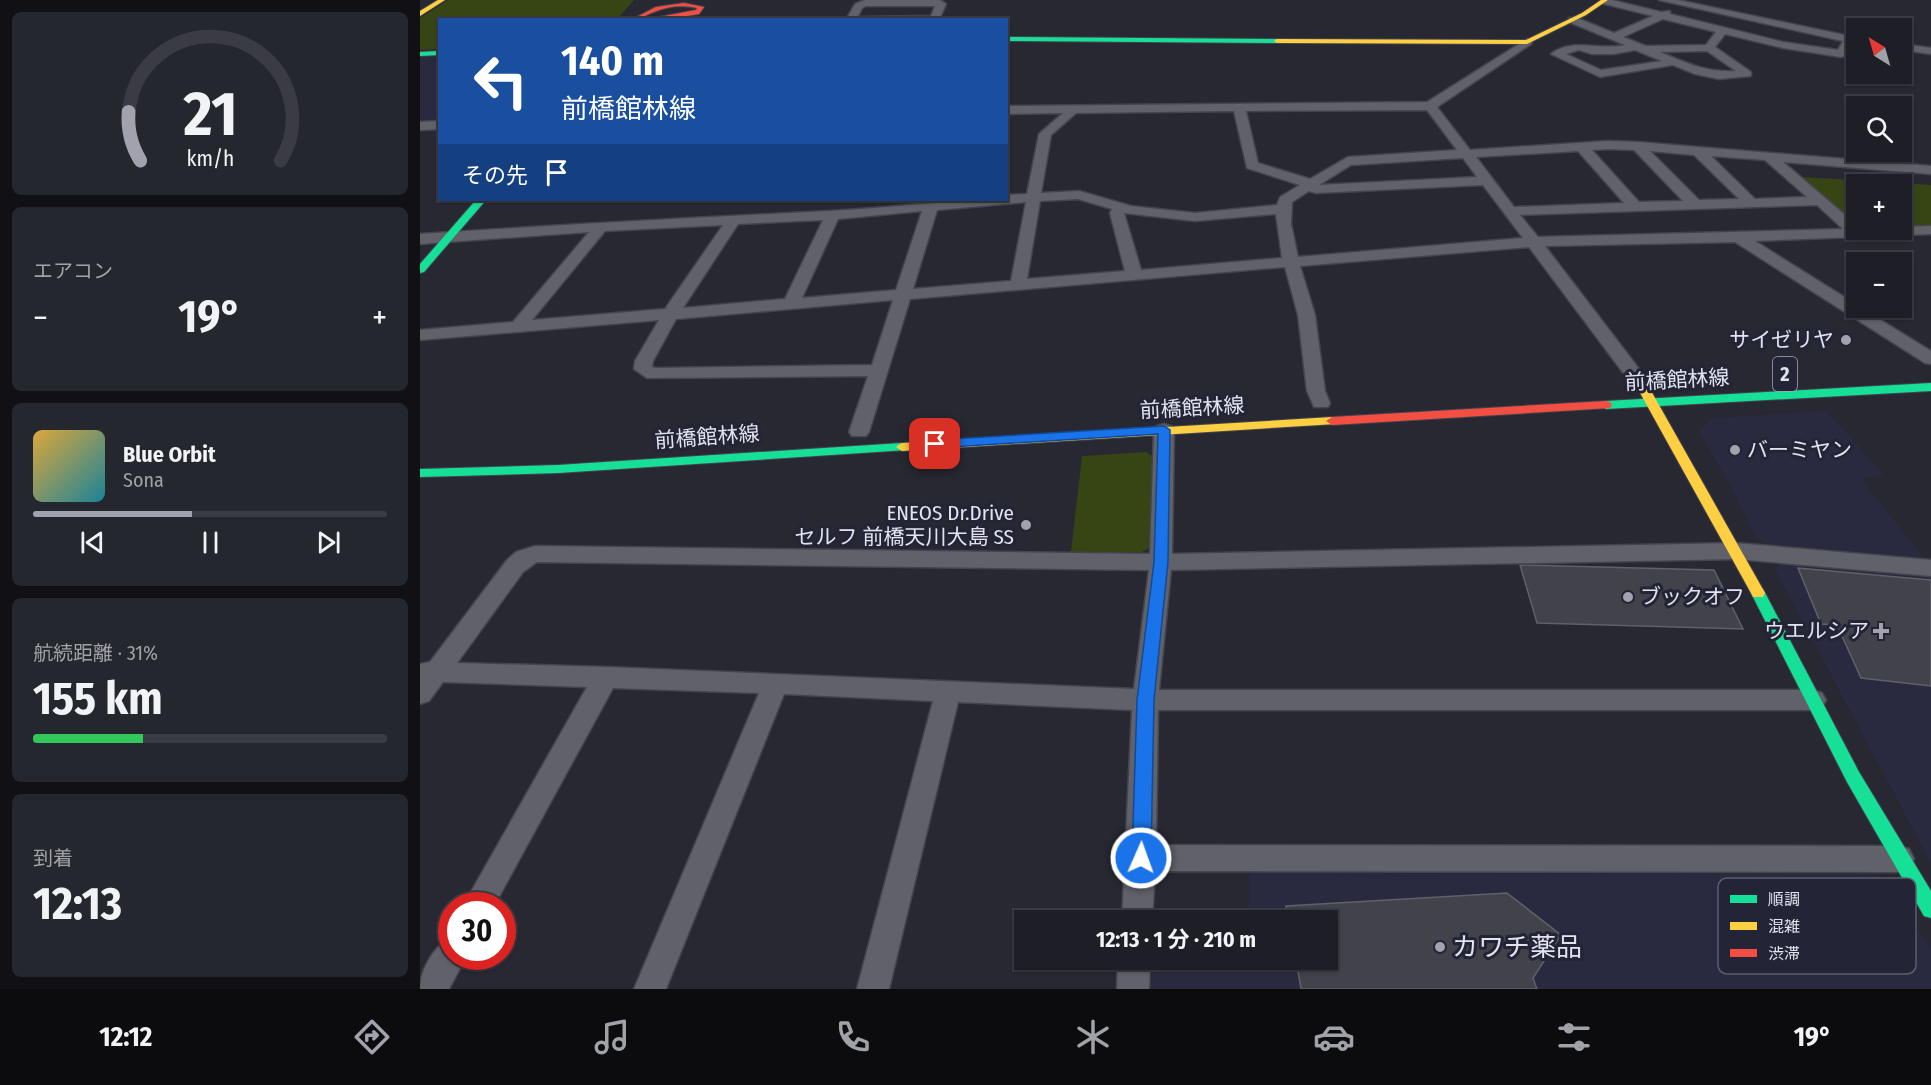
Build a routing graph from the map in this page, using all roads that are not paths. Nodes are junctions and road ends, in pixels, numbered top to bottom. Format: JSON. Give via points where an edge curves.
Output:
{"nodes":[{"id":1,"x":442,"y":0,"type":"edge"},
{"id":2,"x":1664,"y":0,"type":"edge"},
{"id":3,"x":1604,"y":1,"type":"edge"},
{"id":4,"x":1683,"y":4,"type":"junction"},
{"id":5,"x":420,"y":14,"type":"edge"},
{"id":6,"x":1660,"y":16,"type":"junction"},
{"id":7,"x":637,"y":18,"type":"edge"},
{"id":8,"x":661,"y":18,"type":"edge"},
{"id":9,"x":852,"y":18,"type":"edge"},
{"id":10,"x":934,"y":18,"type":"edge"},
{"id":11,"x":1573,"y":20,"type":"junction"},
{"id":12,"x":1723,"y":29,"type":"junction"},
{"id":13,"x":1615,"y":36,"type":"junction"},
{"id":14,"x":1008,"y":39,"type":"edge"},
{"id":15,"x":1846,"y":39,"type":"edge"},
{"id":16,"x":1527,"y":42,"type":"junction"},
{"id":17,"x":1640,"y":48,"type":"junction"},
{"id":18,"x":1709,"y":48,"type":"junction"},
{"id":19,"x":1846,"y":48,"type":"edge"},
{"id":20,"x":1912,"y":48,"type":"edge"},
{"id":21,"x":1931,"y":51,"type":"edge"},
{"id":22,"x":438,"y":53,"type":"edge"},
{"id":23,"x":420,"y":54,"type":"edge"},
{"id":24,"x":1674,"y":62,"type":"junction"},
{"id":25,"x":1430,"y":106,"type":"junction"},
{"id":26,"x":1239,"y":108,"type":"junction"},
{"id":27,"x":1071,"y":109,"type":"junction"},
{"id":28,"x":1008,"y":110,"type":"edge"},
{"id":29,"x":438,"y":125,"type":"edge"},
{"id":30,"x":420,"y":126,"type":"edge"},
{"id":31,"x":1638,"y":146,"type":"junction"},
{"id":32,"x":1583,"y":148,"type":"junction"},
{"id":33,"x":1698,"y":151,"type":"junction"},
{"id":34,"x":1466,"y":153,"type":"junction"},
{"id":35,"x":1769,"y":157,"type":"junction"},
{"id":36,"x":1931,"y":170,"type":"edge"},
{"id":37,"x":1488,"y":181,"type":"junction"},
{"id":38,"x":1311,"y":186,"type":"junction"},
{"id":39,"x":1033,"y":197,"type":"junction"},
{"id":40,"x":1008,"y":199,"type":"edge"},
{"id":41,"x":480,"y":201,"type":"edge"},
{"id":42,"x":986,"y":201,"type":"edge"},
{"id":43,"x":1821,"y":201,"type":"junction"},
{"id":44,"x":1750,"y":203,"type":"junction"},
{"id":45,"x":1694,"y":204,"type":"junction"},
{"id":46,"x":1634,"y":206,"type":"junction"},
{"id":47,"x":931,"y":207,"type":"junction"},
{"id":48,"x":1120,"y":208,"type":"junction"},
{"id":49,"x":1282,"y":209,"type":"junction"},
{"id":50,"x":1510,"y":211,"type":"junction"},
{"id":51,"x":833,"y":215,"type":"junction"},
{"id":52,"x":734,"y":220,"type":"junction"},
{"id":53,"x":1846,"y":223,"type":"edge"},
{"id":54,"x":600,"y":228,"type":"junction"},
{"id":55,"x":1931,"y":230,"type":"edge"},
{"id":56,"x":1912,"y":231,"type":"edge"},
{"id":57,"x":1846,"y":232,"type":"edge"},
{"id":58,"x":1738,"y":237,"type":"junction"},
{"id":59,"x":420,"y":239,"type":"edge"},
{"id":60,"x":446,"y":239,"type":"junction"},
{"id":61,"x":1532,"y":242,"type":"junction"},
{"id":62,"x":1290,"y":262,"type":"junction"},
{"id":63,"x":420,"y":270,"type":"edge"},
{"id":64,"x":1134,"y":274,"type":"junction"},
{"id":65,"x":1018,"y":284,"type":"junction"},
{"id":66,"x":904,"y":294,"type":"junction"},
{"id":67,"x":791,"y":304,"type":"junction"},
{"id":68,"x":671,"y":313,"type":"junction"},
{"id":69,"x":518,"y":327,"type":"junction"},
{"id":70,"x":420,"y":335,"type":"edge"},
{"id":71,"x":1927,"y":364,"type":"edge"},
{"id":72,"x":878,"y":370,"type":"junction"},
{"id":73,"x":1640,"y":382,"type":"joint"},
{"id":74,"x":1931,"y":387,"type":"edge"},
{"id":75,"x":1651,"y":402,"type":"junction"},
{"id":76,"x":1321,"y":403,"type":"dead end"},
{"id":77,"x":1164,"y":430,"type":"junction"},
{"id":78,"x":859,"y":432,"type":"dead end"},
{"id":79,"x":420,"y":473,"type":"edge"},
{"id":80,"x":1736,"y":551,"type":"junction"},
{"id":81,"x":1161,"y":562,"type":"junction"},
{"id":82,"x":1931,"y":567,"type":"edge"},
{"id":83,"x":428,"y":672,"type":"edge"},
{"id":84,"x":606,"y":677,"type":"junction"},
{"id":85,"x":776,"y":684,"type":"junction"},
{"id":86,"x":948,"y":692,"type":"junction"},
{"id":87,"x":420,"y":694,"type":"edge"},
{"id":88,"x":1145,"y":700,"type":"junction"},
{"id":89,"x":1813,"y":700,"type":"junction"},
{"id":90,"x":1141,"y":858,"type":"junction"},
{"id":91,"x":1899,"y":859,"type":"junction"},
{"id":92,"x":1911,"y":878,"type":"edge"},
{"id":93,"x":1916,"y":886,"type":"edge"},
{"id":94,"x":486,"y":892,"type":"edge"},
{"id":95,"x":1931,"y":909,"type":"edge"},
{"id":96,"x":1138,"y":910,"type":"edge"},
{"id":97,"x":442,"y":970,"type":"edge"},
{"id":98,"x":1133,"y":970,"type":"edge"},
{"id":99,"x":431,"y":989,"type":"edge"},
{"id":100,"x":650,"y":989,"type":"edge"},
{"id":101,"x":873,"y":989,"type":"edge"},
{"id":102,"x":1132,"y":989,"type":"edge"}],
"edges":[{"from":1,"to":5,"type":"street"},
{"from":2,"to":4,"type":"street"},
{"from":3,"to":6,"type":"street"},
{"from":3,"to":11,"type":"street"},
{"from":4,"to":6,"type":"street"},
{"from":4,"to":15,"type":"street"},
{"from":6,"to":12,"type":"street"},
{"from":6,"to":13,"type":"street"},
{"from":7,"to":8,"type":"street","via":[[664,6],[689,4],[701,8],[699,12]]},
{"from":9,"to":10,"type":"street","via":[[858,6],[865,3],[940,3]]},
{"from":11,"to":13,"type":"street"},
{"from":11,"to":16,"type":"street"},
{"from":12,"to":18,"type":"street"},
{"from":12,"to":19,"type":"street","via":[[1783,45],[1841,54]]},
{"from":13,"to":17,"type":"street"},
{"from":14,"to":16,"type":"street"},
{"from":16,"to":25,"type":"street"},
{"from":17,"to":18,"type":"street"},
{"from":17,"to":24,"type":"street"},
{"from":17,"to":24,"type":"street","via":[[1592,51],[1579,47],[1556,54],[1600,74]]},
{"from":18,"to":24,"type":"street","via":[[1747,74],[1719,76]]},
{"from":20,"to":21,"type":"street"},
{"from":22,"to":23,"type":"street"},
{"from":25,"to":26,"type":"street"},
{"from":25,"to":34,"type":"street"},
{"from":26,"to":27,"type":"street"},
{"from":26,"to":38,"type":"street","via":[[1252,165]]},
{"from":27,"to":28,"type":"street"},
{"from":27,"to":39,"type":"street","via":[[1046,133]]},
{"from":29,"to":30,"type":"street"},
{"from":31,"to":32,"type":"street"},
{"from":31,"to":33,"type":"street"},
{"from":31,"to":45,"type":"street"},
{"from":32,"to":34,"type":"street"},
{"from":32,"to":46,"type":"street"},
{"from":33,"to":35,"type":"street"},
{"from":33,"to":44,"type":"street"},
{"from":34,"to":37,"type":"street"},
{"from":34,"to":38,"type":"street","via":[[1348,161]]},
{"from":35,"to":36,"type":"street"},
{"from":35,"to":43,"type":"street"},
{"from":37,"to":38,"type":"street","via":[[1316,189]]},
{"from":37,"to":50,"type":"street"},
{"from":38,"to":49,"type":"street","via":[[1284,200]]},
{"from":39,"to":40,"type":"street"},
{"from":39,"to":48,"type":"street","via":[[1079,195]]},
{"from":39,"to":65,"type":"street"},
{"from":41,"to":60,"type":"street"},
{"from":42,"to":47,"type":"street"},
{"from":43,"to":44,"type":"street"},
{"from":43,"to":53,"type":"street"},
{"from":44,"to":45,"type":"street"},
{"from":45,"to":46,"type":"street"},
{"from":46,"to":50,"type":"street"},
{"from":47,"to":51,"type":"street"},
{"from":47,"to":66,"type":"street"},
{"from":48,"to":49,"type":"street","via":[[1195,217]]},
{"from":48,"to":64,"type":"street","via":[[1117,213]]},
{"from":49,"to":62,"type":"street"},
{"from":50,"to":61,"type":"street"},
{"from":51,"to":52,"type":"street"},
{"from":51,"to":67,"type":"street"},
{"from":52,"to":54,"type":"street"},
{"from":52,"to":68,"type":"street"},
{"from":54,"to":60,"type":"street"},
{"from":54,"to":69,"type":"street"},
{"from":55,"to":56,"type":"street"},
{"from":57,"to":58,"type":"street"},
{"from":58,"to":61,"type":"street"},
{"from":58,"to":71,"type":"street"},
{"from":59,"to":60,"type":"street"},
{"from":60,"to":63,"type":"street"},
{"from":61,"to":62,"type":"street"},
{"from":61,"to":73,"type":"street"},
{"from":62,"to":64,"type":"street"},
{"from":62,"to":76,"type":"street","via":[[1304,302]]},
{"from":64,"to":65,"type":"street"},
{"from":65,"to":66,"type":"street"},
{"from":66,"to":67,"type":"street"},
{"from":66,"to":72,"type":"street"},
{"from":67,"to":68,"type":"street"},
{"from":68,"to":69,"type":"street"},
{"from":68,"to":72,"type":"street","via":[[644,361],[646,372]]},
{"from":69,"to":70,"type":"street"},
{"from":72,"to":78,"type":"street"},
{"from":73,"to":75,"type":"street"},
{"from":74,"to":75,"type":"street","name":"前橋館林線","number":"2"},
{"from":75,"to":77,"type":"street","name":"前橋館林線","number":"2"},
{"from":75,"to":80,"type":"street"},
{"from":77,"to":79,"type":"street","name":"前橋館林線","number":"2","via":[[558,469]]},
{"from":77,"to":81,"type":"street"},
{"from":80,"to":81,"type":"street"},
{"from":80,"to":82,"type":"street"},
{"from":80,"to":89,"type":"street"},
{"from":81,"to":83,"type":"street","via":[[535,554],[515,566]]},
{"from":81,"to":88,"type":"street"},
{"from":83,"to":84,"type":"street"},
{"from":83,"to":87,"type":"street"},
{"from":84,"to":85,"type":"street"},
{"from":84,"to":94,"type":"street"},
{"from":85,"to":86,"type":"street"},
{"from":85,"to":100,"type":"street"},
{"from":86,"to":88,"type":"street"},
{"from":86,"to":101,"type":"street"},
{"from":88,"to":89,"type":"street"},
{"from":88,"to":90,"type":"street"},
{"from":89,"to":91,"type":"street"},
{"from":90,"to":91,"type":"street"},
{"from":90,"to":96,"type":"street"},
{"from":91,"to":92,"type":"street"},
{"from":93,"to":95,"type":"street"},
{"from":97,"to":99,"type":"street"},
{"from":98,"to":102,"type":"street"}]}
